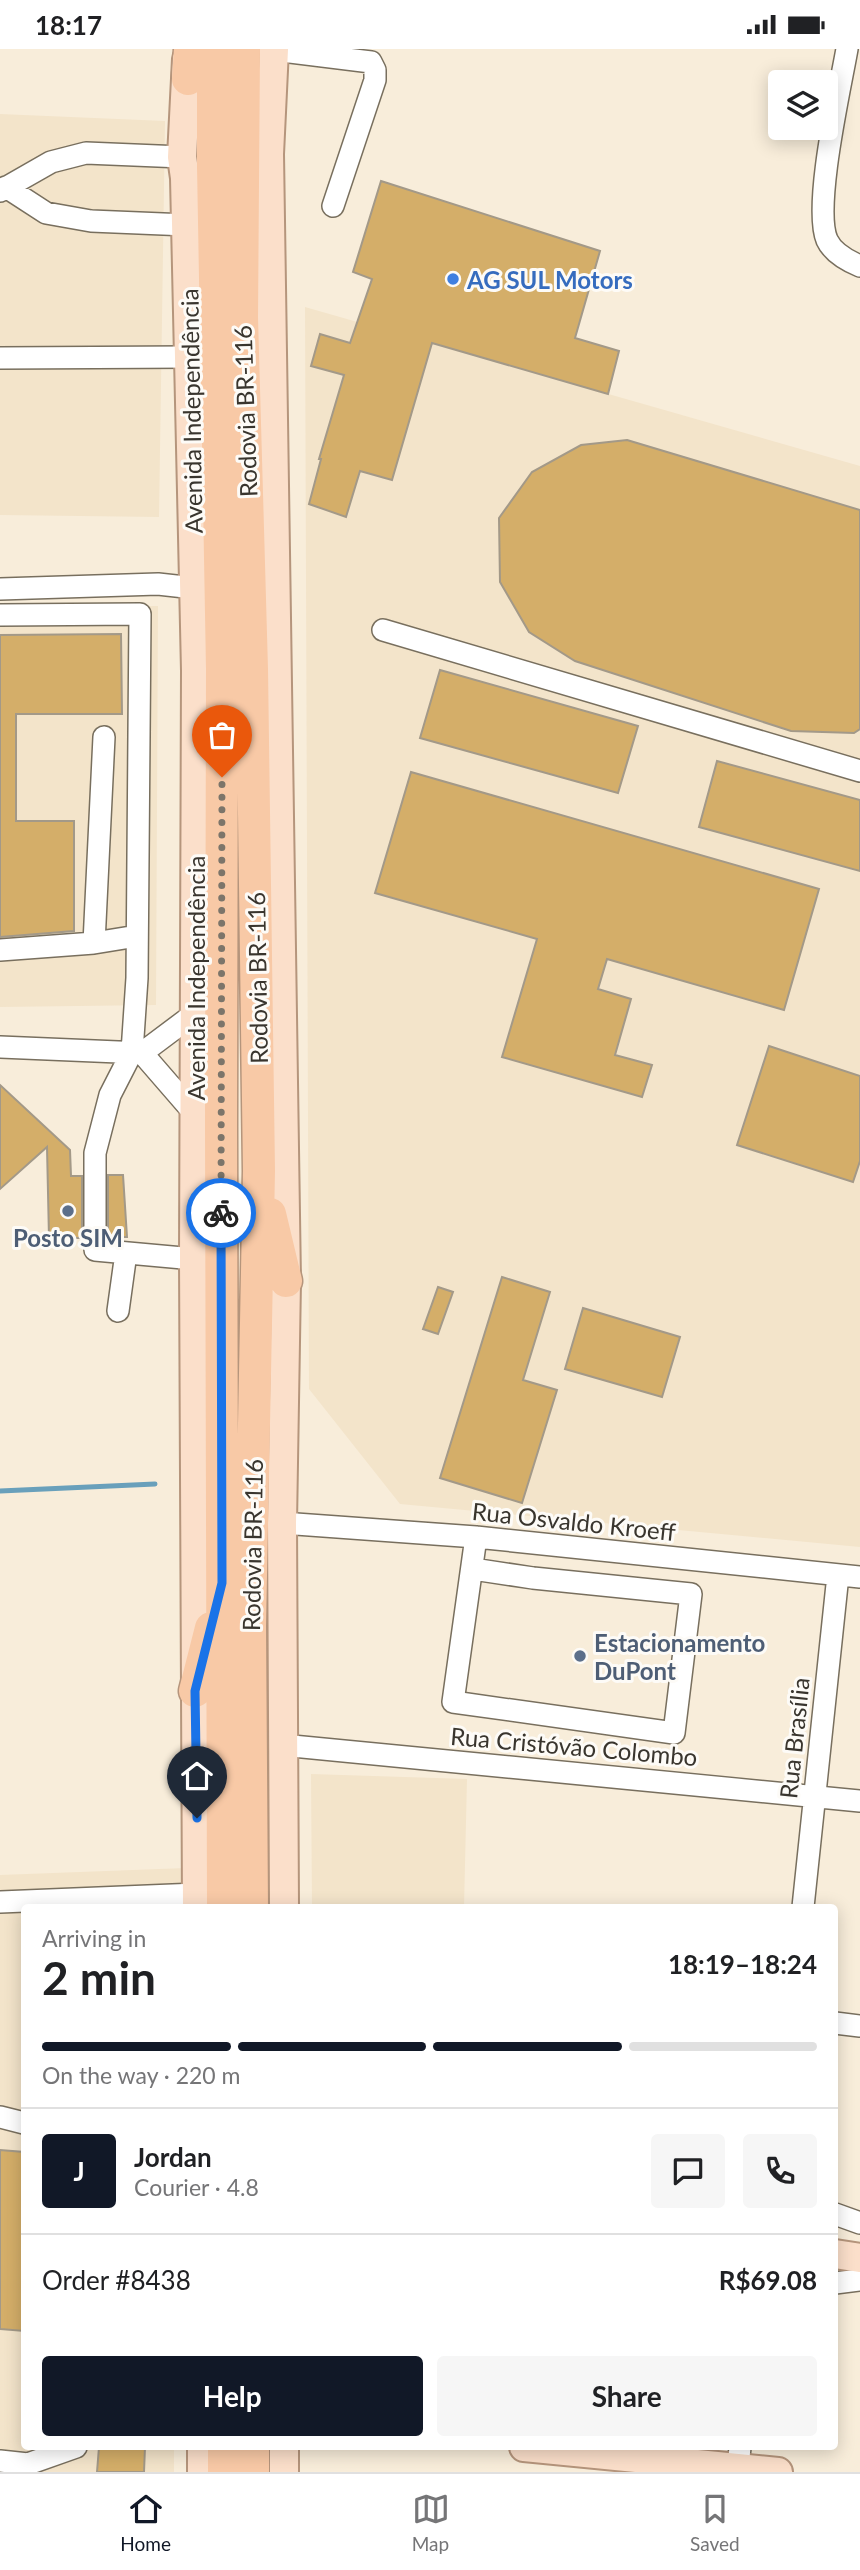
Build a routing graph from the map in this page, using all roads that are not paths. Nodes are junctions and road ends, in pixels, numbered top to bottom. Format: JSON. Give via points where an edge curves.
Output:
{"nodes":[{"id":1,"x":214,"y":49,"type":"edge"},
{"id":2,"x":264,"y":49,"type":"edge"},
{"id":3,"x":847,"y":49,"type":"edge"},
{"id":4,"x":188,"y":59,"type":"edge"},
{"id":5,"x":182,"y":157,"type":"junction"},
{"id":6,"x":3,"y":189,"type":"edge"},
{"id":7,"x":332,"y":206,"type":"dead end"},
{"id":8,"x":187,"y":225,"type":"junction"},
{"id":9,"x":860,"y":267,"type":"edge"},
{"id":10,"x":190,"y":357,"type":"junction"},
{"id":11,"x":0,"y":358,"type":"edge"},
{"id":12,"x":194,"y":587,"type":"junction"},
{"id":13,"x":0,"y":589,"type":"edge"},
{"id":14,"x":0,"y":615,"type":"edge"},
{"id":15,"x":383,"y":630,"type":"dead end"},
{"id":16,"x":104,"y":737,"type":"dead end"},
{"id":17,"x":860,"y":771,"type":"edge"},
{"id":18,"x":137,"y":936,"type":"junction"},
{"id":19,"x":94,"y":943,"type":"junction"},
{"id":20,"x":0,"y":950,"type":"edge"},
{"id":21,"x":194,"y":1014,"type":"junction"},
{"id":22,"x":137,"y":1052,"type":"junction"},
{"id":23,"x":5,"y":1053,"type":"edge"},
{"id":24,"x":194,"y":1113,"type":"junction"},
{"id":25,"x":260,"y":1171,"type":"junction"},
{"id":26,"x":126,"y":1253,"type":"junction"},
{"id":27,"x":194,"y":1259,"type":"junction"},
{"id":28,"x":286,"y":1281,"type":"junction"},
{"id":29,"x":118,"y":1311,"type":"dead end"},
{"id":30,"x":282,"y":1523,"type":"junction"},
{"id":31,"x":475,"y":1537,"type":"junction"},
{"id":32,"x":473,"y":1569,"type":"junction"},
{"id":33,"x":838,"y":1575,"type":"junction"},
{"id":34,"x":860,"y":1577,"type":"edge"},
{"id":35,"x":222,"y":1583,"type":"junction"},
{"id":36,"x":195,"y":1691,"type":"junction"},
{"id":37,"x":282,"y":1745,"type":"junction"},
{"id":38,"x":815,"y":1796,"type":"junction"},
{"id":39,"x":860,"y":1801,"type":"edge"},
{"id":40,"x":0,"y":1902,"type":"edge"},
{"id":41,"x":206,"y":1903,"type":"edge"},
{"id":42,"x":252,"y":1904,"type":"edge"},
{"id":43,"x":284,"y":1904,"type":"edge"},
{"id":44,"x":803,"y":1904,"type":"edge"},
{"id":45,"x":838,"y":2024,"type":"edge"},
{"id":46,"x":860,"y":2026,"type":"edge"},
{"id":47,"x":0,"y":2117,"type":"edge"},
{"id":48,"x":21,"y":2122,"type":"edge"},
{"id":49,"x":838,"y":2222,"type":"edge"},
{"id":50,"x":849,"y":2250,"type":"edge"},
{"id":51,"x":838,"y":2276,"type":"edge"},
{"id":52,"x":68,"y":2450,"type":"edge"},
{"id":53,"x":202,"y":2450,"type":"edge"},
{"id":54,"x":224,"y":2450,"type":"edge"},
{"id":55,"x":253,"y":2450,"type":"edge"},
{"id":56,"x":284,"y":2450,"type":"edge"},
{"id":57,"x":588,"y":2450,"type":"edge"},
{"id":58,"x":739,"y":2457,"type":"edge"},
{"id":59,"x":0,"y":2461,"type":"edge"},
{"id":60,"x":202,"y":2472,"type":"edge"},
{"id":61,"x":224,"y":2472,"type":"edge"},
{"id":62,"x":253,"y":2472,"type":"edge"},
{"id":63,"x":284,"y":2472,"type":"edge"},
{"id":64,"x":778,"y":2472,"type":"edge"}],
"edges":[{"from":1,"to":35,"type":"highway","name":"Rodovia BR-116","via":[[222,669]]},
{"from":2,"to":7,"type":"street","via":[[371,62],[376,70]]},
{"from":2,"to":25,"type":"highway","name":"Rodovia BR-116","via":[[242,318]]},
{"from":2,"to":28,"type":"main road","name":"Rodovia BR-116"},
{"from":3,"to":9,"type":"street","via":[[828,159],[823,226],[828,243]]},
{"from":4,"to":5,"type":"main road","name":"Avenida Independência"},
{"from":5,"to":6,"type":"street","via":[[86,153],[51,162]]},
{"from":5,"to":8,"type":"main road","name":"Avenida Independência"},
{"from":6,"to":8,"type":"street","via":[[46,213],[91,221]]},
{"from":8,"to":10,"type":"main road","name":"Avenida Independência"},
{"from":10,"to":11,"type":"street"},
{"from":10,"to":12,"type":"main road","name":"Avenida Independência"},
{"from":12,"to":13,"type":"street"},
{"from":12,"to":21,"type":"main road","name":"Avenida Independência"},
{"from":14,"to":18,"type":"street","via":[[140,614]]},
{"from":15,"to":17,"type":"street"},
{"from":16,"to":19,"type":"street"},
{"from":18,"to":19,"type":"street"},
{"from":18,"to":22,"type":"street"},
{"from":19,"to":20,"type":"street"},
{"from":21,"to":22,"type":"street"},
{"from":21,"to":24,"type":"main road","name":"Avenida Independência"},
{"from":22,"to":23,"type":"street"},
{"from":22,"to":24,"type":"street"},
{"from":22,"to":26,"type":"street","via":[[110,1095],[96,1153],[95,1250]]},
{"from":24,"to":27,"type":"main road","name":"Avenida Independência"},
{"from":25,"to":28,"type":"highway"},
{"from":25,"to":42,"type":"highway","name":"Rodovia BR-116","via":[[250,1626]]},
{"from":26,"to":27,"type":"street"},
{"from":26,"to":29,"type":"street"},
{"from":27,"to":36,"type":"main road","name":"Avenida Independência"},
{"from":28,"to":30,"type":"main road","name":"Rodovia BR-116"},
{"from":30,"to":31,"type":"street","name":"Rua Osvaldo Kroeff"},
{"from":30,"to":37,"type":"main road","name":"Rodovia BR-116"},
{"from":31,"to":32,"type":"street"},
{"from":31,"to":33,"type":"street","name":"Rua Osvaldo Kroeff"},
{"from":32,"to":32,"type":"street","via":[[691,1594],[674,1733],[453,1702]]},
{"from":33,"to":34,"type":"street","name":"Rua Osvaldo Kroeff"},
{"from":33,"to":38,"type":"street","name":"Rua Brasília"},
{"from":35,"to":36,"type":"highway"},
{"from":35,"to":41,"type":"highway","name":"Rodovia BR-116"},
{"from":36,"to":41,"type":"main road","name":"Avenida Independência"},
{"from":37,"to":38,"type":"street","name":"Rua Cristóvão Colombo"},
{"from":37,"to":43,"type":"main road","name":"Rodovia BR-116"},
{"from":38,"to":39,"type":"street","name":"Rua Cristóvão Colombo"},
{"from":38,"to":44,"type":"street","name":"Rua Brasília"},
{"from":40,"to":41,"type":"street"},
{"from":45,"to":46,"type":"street"},
{"from":47,"to":48,"type":"street"},
{"from":49,"to":50,"type":"street"},
{"from":50,"to":51,"type":"street"},
{"from":52,"to":59,"type":"street","via":[[28,2464]]},
{"from":53,"to":60,"type":"main road"},
{"from":54,"to":61,"type":"highway"},
{"from":55,"to":62,"type":"highway"},
{"from":56,"to":63,"type":"main road"},
{"from":57,"to":58,"type":"main road"},
{"from":58,"to":64,"type":"main road"}]}
